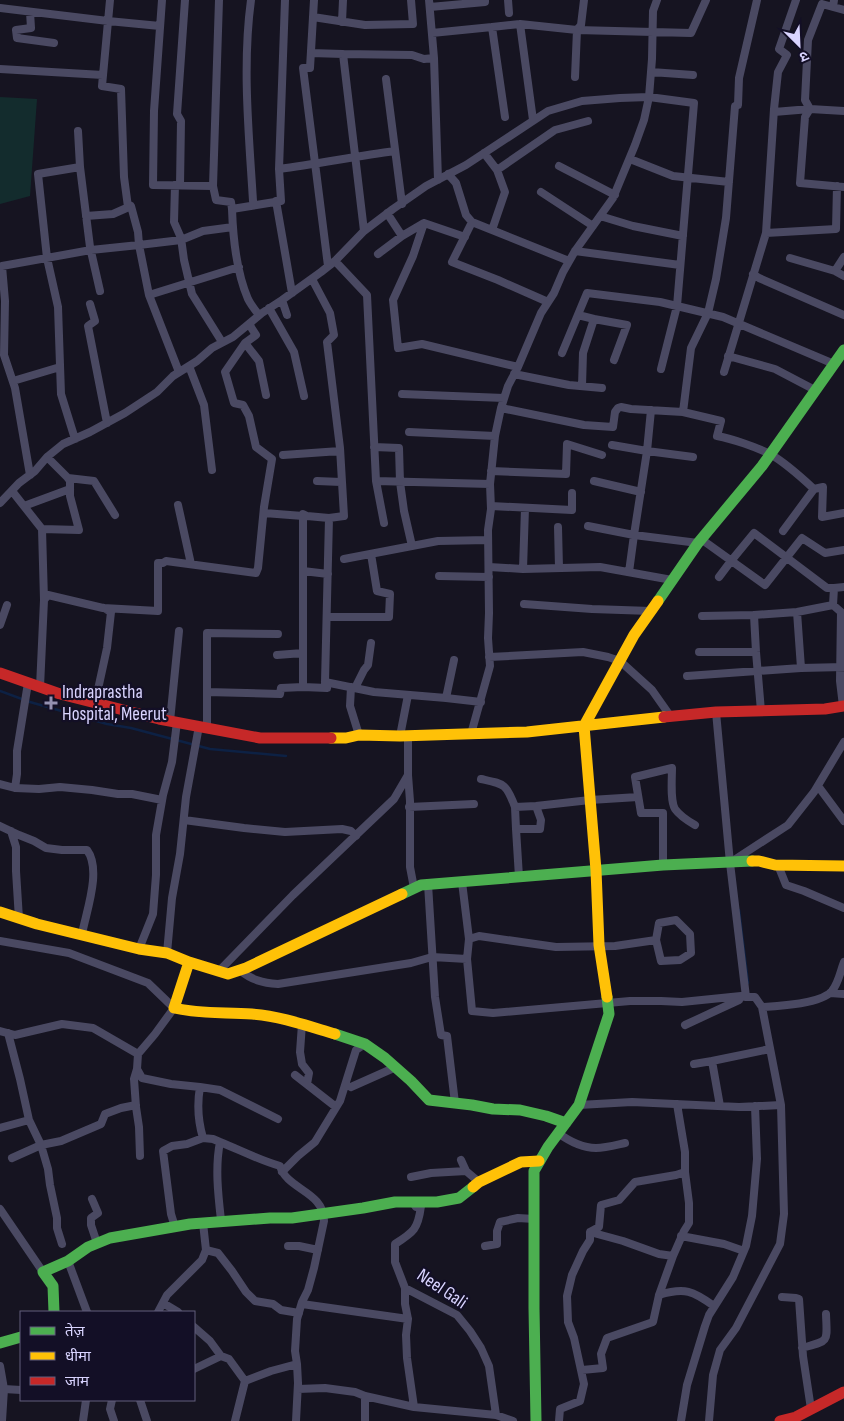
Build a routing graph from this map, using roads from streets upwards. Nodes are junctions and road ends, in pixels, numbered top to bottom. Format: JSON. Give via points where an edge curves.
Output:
{"nodes":[{"id":1,"x":110,"y":0,"type":"edge"},
{"id":2,"x":162,"y":0,"type":"edge"},
{"id":3,"x":185,"y":0,"type":"edge"},
{"id":4,"x":219,"y":0,"type":"edge"},
{"id":5,"x":251,"y":0,"type":"edge"},
{"id":6,"x":285,"y":0,"type":"edge"},
{"id":7,"x":314,"y":0,"type":"edge"},
{"id":8,"x":343,"y":0,"type":"edge"},
{"id":9,"x":411,"y":0,"type":"edge"},
{"id":10,"x":485,"y":0,"type":"edge"},
{"id":11,"x":508,"y":0,"type":"edge"},
{"id":12,"x":584,"y":0,"type":"edge"},
{"id":13,"x":657,"y":0,"type":"edge"},
{"id":14,"x":706,"y":0,"type":"edge"},
{"id":15,"x":755,"y":0,"type":"edge"},
{"id":16,"x":796,"y":0,"type":"edge"},
{"id":17,"x":429,"y":4,"type":"edge"},
{"id":18,"x":834,"y":4,"type":"edge"},
{"id":19,"x":0,"y":8,"type":"edge"},
{"id":20,"x":844,"y":10,"type":"edge"},
{"id":21,"x":30,"y":12,"type":"junction"},
{"id":22,"x":509,"y":13,"type":"dead end"},
{"id":23,"x":313,"y":17,"type":"junction"},
{"id":24,"x":108,"y":22,"type":"junction"},
{"id":25,"x":342,"y":22,"type":"junction"},
{"id":26,"x":520,"y":24,"type":"junction"},
{"id":27,"x":160,"y":26,"type":"junction"},
{"id":28,"x":492,"y":27,"type":"junction"},
{"id":29,"x":577,"y":30,"type":"junction"},
{"id":30,"x":653,"y":31,"type":"junction"},
{"id":31,"x":432,"y":33,"type":"junction"},
{"id":32,"x":54,"y":42,"type":"dead end"},
{"id":33,"x":311,"y":53,"type":"junction"},
{"id":34,"x":343,"y":54,"type":"junction"},
{"id":35,"x":434,"y":58,"type":"junction"},
{"id":36,"x":0,"y":69,"type":"edge"},
{"id":37,"x":651,"y":72,"type":"junction"},
{"id":38,"x":103,"y":75,"type":"junction"},
{"id":39,"x":693,"y":75,"type":"dead end"},
{"id":40,"x":575,"y":77,"type":"dead end"},
{"id":41,"x":386,"y":79,"type":"dead end"},
{"id":42,"x":648,"y":98,"type":"junction"},
{"id":43,"x":810,"y":109,"type":"junction"},
{"id":44,"x":844,"y":111,"type":"edge"},
{"id":45,"x":774,"y":112,"type":"junction"},
{"id":46,"x":505,"y":117,"type":"dead end"},
{"id":47,"x":533,"y":120,"type":"junction"},
{"id":48,"x":588,"y":121,"type":"dead end"},
{"id":49,"x":78,"y":131,"type":"dead end"},
{"id":50,"x":395,"y":152,"type":"junction"},
{"id":51,"x":484,"y":153,"type":"junction"},
{"id":52,"x":355,"y":156,"type":"junction"},
{"id":53,"x":630,"y":159,"type":"junction"},
{"id":54,"x":316,"y":165,"type":"junction"},
{"id":55,"x":559,"y":166,"type":"dead end"},
{"id":56,"x":80,"y":167,"type":"junction"},
{"id":57,"x":279,"y":169,"type":"junction"},
{"id":58,"x":497,"y":170,"type":"junction"},
{"id":59,"x":448,"y":174,"type":"junction"},
{"id":60,"x":688,"y":178,"type":"junction"},
{"id":61,"x":438,"y":180,"type":"junction"},
{"id":62,"x":729,"y":182,"type":"junction"},
{"id":63,"x":177,"y":185,"type":"junction"},
{"id":64,"x":213,"y":186,"type":"junction"},
{"id":65,"x":841,"y":187,"type":"edge"},
{"id":66,"x":541,"y":192,"type":"dead end"},
{"id":67,"x":615,"y":194,"type":"junction"},
{"id":68,"x":252,"y":201,"type":"dead end"},
{"id":69,"x":276,"y":201,"type":"junction"},
{"id":70,"x":402,"y":204,"type":"junction"},
{"id":71,"x":128,"y":207,"type":"junction"},
{"id":72,"x":232,"y":210,"type":"junction"},
{"id":73,"x":388,"y":213,"type":"junction"},
{"id":74,"x":86,"y":216,"type":"junction"},
{"id":75,"x":600,"y":216,"type":"junction"},
{"id":76,"x":424,"y":222,"type":"junction"},
{"id":77,"x":472,"y":222,"type":"junction"},
{"id":78,"x":593,"y":226,"type":"junction"},
{"id":79,"x":233,"y":227,"type":"junction"},
{"id":80,"x":364,"y":230,"type":"junction"},
{"id":81,"x":492,"y":230,"type":"junction"},
{"id":82,"x":766,"y":233,"type":"junction"},
{"id":83,"x":402,"y":236,"type":"junction"},
{"id":84,"x":683,"y":236,"type":"junction"},
{"id":85,"x":464,"y":237,"type":"junction"},
{"id":86,"x":181,"y":240,"type":"junction"},
{"id":87,"x":139,"y":246,"type":"junction"},
{"id":88,"x":91,"y":250,"type":"junction"},
{"id":89,"x":575,"y":251,"type":"junction"},
{"id":90,"x":378,"y":254,"type":"dead end"},
{"id":91,"x":844,"y":257,"type":"edge"},
{"id":92,"x":47,"y":258,"type":"junction"},
{"id":93,"x":790,"y":258,"type":"dead end"},
{"id":94,"x":335,"y":261,"type":"junction"},
{"id":95,"x":569,"y":261,"type":"junction"},
{"id":96,"x":680,"y":265,"type":"junction"},
{"id":97,"x":328,"y":266,"type":"junction"},
{"id":98,"x":239,"y":267,"type":"junction"},
{"id":99,"x":835,"y":271,"type":"junction"},
{"id":100,"x":753,"y":274,"type":"junction"},
{"id":101,"x":844,"y":276,"type":"edge"},
{"id":102,"x":312,"y":279,"type":"junction"},
{"id":103,"x":189,"y":282,"type":"junction"},
{"id":104,"x":100,"y":291,"type":"dead end"},
{"id":105,"x":292,"y":293,"type":"junction"},
{"id":106,"x":148,"y":295,"type":"junction"},
{"id":107,"x":282,"y":300,"type":"junction"},
{"id":108,"x":548,"y":302,"type":"junction"},
{"id":109,"x":90,"y":304,"type":"dead end"},
{"id":110,"x":677,"y":306,"type":"junction"},
{"id":111,"x":269,"y":308,"type":"junction"},
{"id":112,"x":708,"y":313,"type":"junction"},
{"id":113,"x":259,"y":315,"type":"junction"},
{"id":114,"x":287,"y":315,"type":"dead end"},
{"id":115,"x":578,"y":315,"type":"junction"},
{"id":116,"x":844,"y":315,"type":"edge"},
{"id":117,"x":594,"y":320,"type":"junction"},
{"id":118,"x":738,"y":323,"type":"junction"},
{"id":119,"x":249,"y":324,"type":"junction"},
{"id":120,"x":222,"y":342,"type":"junction"},
{"id":121,"x":245,"y":343,"type":"junction"},
{"id":122,"x":844,"y":350,"type":"edge"},
{"id":123,"x":562,"y":353,"type":"dead end"},
{"id":124,"x":728,"y":356,"type":"junction"},
{"id":125,"x":614,"y":360,"type":"dead end"},
{"id":126,"x":834,"y":364,"type":"junction"},
{"id":127,"x":189,"y":366,"type":"junction"},
{"id":128,"x":60,"y":367,"type":"junction"},
{"id":129,"x":661,"y":369,"type":"dead end"},
{"id":130,"x":516,"y":370,"type":"junction"},
{"id":131,"x":179,"y":372,"type":"junction"},
{"id":132,"x":724,"y":372,"type":"dead end"},
{"id":133,"x":13,"y":381,"type":"junction"},
{"id":134,"x":582,"y":386,"type":"junction"},
{"id":135,"x":602,"y":388,"type":"dead end"},
{"id":136,"x":815,"y":390,"type":"junction"},
{"id":137,"x":402,"y":394,"type":"dead end"},
{"id":138,"x":266,"y":395,"type":"dead end"},
{"id":139,"x":304,"y":396,"type":"dead end"},
{"id":140,"x":504,"y":398,"type":"junction"},
{"id":141,"x":501,"y":408,"type":"junction"},
{"id":142,"x":651,"y":410,"type":"junction"},
{"id":143,"x":683,"y":412,"type":"junction"},
{"id":144,"x":107,"y":423,"type":"junction"},
{"id":145,"x":409,"y":432,"type":"dead end"},
{"id":146,"x":495,"y":436,"type":"junction"},
{"id":147,"x":75,"y":439,"type":"junction"},
{"id":148,"x":612,"y":445,"type":"dead end"},
{"id":149,"x":374,"y":447,"type":"junction"},
{"id":150,"x":340,"y":451,"type":"junction"},
{"id":151,"x":647,"y":451,"type":"junction"},
{"id":152,"x":770,"y":454,"type":"junction"},
{"id":153,"x":283,"y":455,"type":"dead end"},
{"id":154,"x":602,"y":455,"type":"dead end"},
{"id":155,"x":46,"y":457,"type":"junction"},
{"id":156,"x":693,"y":457,"type":"dead end"},
{"id":157,"x":212,"y":470,"type":"dead end"},
{"id":158,"x":491,"y":471,"type":"junction"},
{"id":159,"x":30,"y":475,"type":"junction"},
{"id":160,"x":68,"y":478,"type":"junction"},
{"id":161,"x":317,"y":481,"type":"dead end"},
{"id":162,"x":376,"y":481,"type":"junction"},
{"id":163,"x":594,"y":481,"type":"dead end"},
{"id":164,"x":341,"y":482,"type":"junction"},
{"id":165,"x":400,"y":482,"type":"junction"},
{"id":166,"x":490,"y":484,"type":"junction"},
{"id":167,"x":70,"y":489,"type":"junction"},
{"id":168,"x":814,"y":489,"type":"junction"},
{"id":169,"x":12,"y":491,"type":"junction"},
{"id":170,"x":641,"y":492,"type":"junction"},
{"id":171,"x":572,"y":493,"type":"dead end"},
{"id":172,"x":0,"y":503,"type":"edge"},
{"id":173,"x":178,"y":505,"type":"dead end"},
{"id":174,"x":24,"y":506,"type":"junction"},
{"id":175,"x":490,"y":506,"type":"junction"},
{"id":176,"x":525,"y":508,"type":"junction"},
{"id":177,"x":264,"y":513,"type":"junction"},
{"id":178,"x":844,"y":513,"type":"edge"},
{"id":179,"x":115,"y":515,"type":"dead end"},
{"id":180,"x":303,"y":516,"type":"junction"},
{"id":181,"x":329,"y":518,"type":"junction"},
{"id":182,"x":384,"y":523,"type":"dead end"},
{"id":183,"x":588,"y":526,"type":"dead end"},
{"id":184,"x":558,"y":527,"type":"dead end"},
{"id":185,"x":42,"y":529,"type":"junction"},
{"id":186,"x":783,"y":531,"type":"dead end"},
{"id":187,"x":634,"y":535,"type":"junction"},
{"id":188,"x":488,"y":540,"type":"junction"},
{"id":189,"x":700,"y":541,"type":"junction"},
{"id":190,"x":412,"y":546,"type":"junction"},
{"id":191,"x":844,"y":550,"type":"edge"},
{"id":192,"x":371,"y":554,"type":"junction"},
{"id":193,"x":787,"y":558,"type":"junction"},
{"id":194,"x":344,"y":559,"type":"dead end"},
{"id":195,"x":731,"y":561,"type":"junction"},
{"id":196,"x":191,"y":564,"type":"junction"},
{"id":197,"x":489,"y":567,"type":"junction"},
{"id":198,"x":559,"y":568,"type":"junction"},
{"id":199,"x":523,"y":569,"type":"junction"},
{"id":200,"x":303,"y":571,"type":"junction"},
{"id":201,"x":629,"y":572,"type":"junction"},
{"id":202,"x":328,"y":574,"type":"junction"},
{"id":203,"x":439,"y":576,"type":"dead end"},
{"id":204,"x":489,"y":577,"type":"junction"},
{"id":205,"x":719,"y":577,"type":"dead end"},
{"id":206,"x":672,"y":580,"type":"junction"},
{"id":207,"x":844,"y":587,"type":"edge"},
{"id":208,"x":834,"y":588,"type":"junction"},
{"id":209,"x":44,"y":600,"type":"junction"},
{"id":210,"x":524,"y":604,"type":"dead end"},
{"id":211,"x":7,"y":605,"type":"dead end"},
{"id":212,"x":833,"y":605,"type":"junction"},
{"id":213,"x":103,"y":608,"type":"junction"},
{"id":214,"x":651,"y":611,"type":"junction"},
{"id":215,"x":797,"y":612,"type":"junction"},
{"id":216,"x":842,"y":612,"type":"edge"},
{"id":217,"x":754,"y":615,"type":"junction"},
{"id":218,"x":702,"y":616,"type":"dead end"},
{"id":219,"x":327,"y":617,"type":"junction"},
{"id":220,"x":0,"y":625,"type":"edge"},
{"id":221,"x":179,"y":631,"type":"dead end"},
{"id":222,"x":278,"y":634,"type":"dead end"},
{"id":223,"x":371,"y":643,"type":"dead end"},
{"id":224,"x":700,"y":652,"type":"dead end"},
{"id":225,"x":756,"y":652,"type":"junction"},
{"id":226,"x":302,"y":653,"type":"junction"},
{"id":227,"x":277,"y":655,"type":"dead end"},
{"id":228,"x":490,"y":657,"type":"junction"},
{"id":229,"x":454,"y":660,"type":"dead end"},
{"id":230,"x":620,"y":661,"type":"junction"},
{"id":231,"x":842,"y":667,"type":"edge"},
{"id":232,"x":801,"y":668,"type":"junction"},
{"id":233,"x":758,"y":672,"type":"junction"},
{"id":234,"x":0,"y":673,"type":"edge"},
{"id":235,"x":687,"y":676,"type":"dead end"},
{"id":236,"x":325,"y":682,"type":"junction"},
{"id":237,"x":28,"y":683,"type":"junction"},
{"id":238,"x":302,"y":686,"type":"junction"},
{"id":239,"x":40,"y":687,"type":"junction"},
{"id":240,"x":353,"y":688,"type":"junction"},
{"id":241,"x":207,"y":692,"type":"junction"},
{"id":242,"x":408,"y":695,"type":"junction"},
{"id":243,"x":446,"y":698,"type":"junction"},
{"id":244,"x":481,"y":702,"type":"junction"},
{"id":245,"x":95,"y":703,"type":"junction"},
{"id":246,"x":844,"y":706,"type":"edge"},
{"id":247,"x":761,"y":711,"type":"junction"},
{"id":248,"x":716,"y":712,"type":"junction"},
{"id":249,"x":671,"y":717,"type":"junction"},
{"id":250,"x":173,"y":721,"type":"junction"},
{"id":251,"x":584,"y":726,"type":"junction"},
{"id":252,"x":203,"y":727,"type":"junction"},
{"id":253,"x":359,"y":734,"type":"junction"},
{"id":254,"x":471,"y":734,"type":"junction"},
{"id":255,"x":404,"y":736,"type":"junction"},
{"id":256,"x":844,"y":742,"type":"edge"},
{"id":257,"x":408,"y":775,"type":"junction"},
{"id":258,"x":481,"y":778,"type":"dead end"},
{"id":259,"x":0,"y":784,"type":"edge"},
{"id":260,"x":818,"y":786,"type":"junction"},
{"id":261,"x":15,"y":788,"type":"junction"},
{"id":262,"x":638,"y":797,"type":"junction"},
{"id":263,"x":162,"y":800,"type":"junction"},
{"id":264,"x":590,"y":800,"type":"junction"},
{"id":265,"x":474,"y":804,"type":"dead end"},
{"id":266,"x":536,"y":806,"type":"junction"},
{"id":267,"x":409,"y":807,"type":"junction"},
{"id":268,"x":515,"y":807,"type":"junction"},
{"id":269,"x":674,"y":808,"type":"junction"},
{"id":270,"x":663,"y":813,"type":"junction"},
{"id":271,"x":184,"y":820,"type":"junction"},
{"id":272,"x":844,"y":821,"type":"edge"},
{"id":273,"x":694,"y":825,"type":"dead end"},
{"id":274,"x":0,"y":826,"type":"edge"},
{"id":275,"x":516,"y":829,"type":"junction"},
{"id":276,"x":11,"y":831,"type":"junction"},
{"id":277,"x":356,"y":836,"type":"junction"},
{"id":278,"x":732,"y":862,"type":"junction"},
{"id":279,"x":663,"y":865,"type":"junction"},
{"id":280,"x":778,"y":865,"type":"junction"},
{"id":281,"x":844,"y":866,"type":"edge"},
{"id":282,"x":596,"y":870,"type":"junction"},
{"id":283,"x":519,"y":877,"type":"junction"},
{"id":284,"x":462,"y":882,"type":"junction"},
{"id":285,"x":428,"y":884,"type":"junction"},
{"id":286,"x":414,"y":888,"type":"junction"},
{"id":287,"x":844,"y":908,"type":"edge"},
{"id":288,"x":0,"y":912,"type":"edge"},
{"id":289,"x":20,"y":919,"type":"junction"},
{"id":290,"x":82,"y":934,"type":"junction"},
{"id":291,"x":469,"y":940,"type":"junction"},
{"id":292,"x":656,"y":940,"type":"junction"},
{"id":293,"x":0,"y":941,"type":"edge"},
{"id":294,"x":599,"y":945,"type":"junction"},
{"id":295,"x":140,"y":949,"type":"junction"},
{"id":296,"x":167,"y":953,"type":"junction"},
{"id":297,"x":432,"y":957,"type":"junction"},
{"id":298,"x":467,"y":959,"type":"junction"},
{"id":299,"x":189,"y":962,"type":"junction"},
{"id":300,"x":844,"y":962,"type":"edge"},
{"id":301,"x":240,"y":970,"type":"junction"},
{"id":302,"x":219,"y":971,"type":"junction"},
{"id":303,"x":830,"y":993,"type":"junction"},
{"id":304,"x":844,"y":994,"type":"edge"},
{"id":305,"x":746,"y":997,"type":"junction"},
{"id":306,"x":607,"y":1003,"type":"junction"},
{"id":307,"x":762,"y":1007,"type":"junction"},
{"id":308,"x":174,"y":1008,"type":"junction"},
{"id":309,"x":302,"y":1024,"type":"junction"},
{"id":310,"x":685,"y":1026,"type":"dead end"},
{"id":311,"x":4,"y":1032,"type":"edge"},
{"id":312,"x":365,"y":1044,"type":"junction"},
{"id":313,"x":770,"y":1049,"type":"junction"},
{"id":314,"x":138,"y":1054,"type":"junction"},
{"id":315,"x":712,"y":1061,"type":"junction"},
{"id":316,"x":694,"y":1064,"type":"dead end"},
{"id":317,"x":396,"y":1067,"type":"junction"},
{"id":318,"x":137,"y":1069,"type":"junction"},
{"id":319,"x":295,"y":1075,"type":"dead end"},
{"id":320,"x":307,"y":1084,"type":"junction"},
{"id":321,"x":200,"y":1086,"type":"junction"},
{"id":322,"x":351,"y":1087,"type":"dead end"},
{"id":323,"x":455,"y":1103,"type":"junction"},
{"id":324,"x":677,"y":1104,"type":"junction"},
{"id":325,"x":136,"y":1105,"type":"junction"},
{"id":326,"x":579,"y":1105,"type":"junction"},
{"id":327,"x":781,"y":1105,"type":"junction"},
{"id":328,"x":720,"y":1106,"type":"junction"},
{"id":329,"x":755,"y":1106,"type":"junction"},
{"id":330,"x":336,"y":1107,"type":"junction"},
{"id":331,"x":278,"y":1119,"type":"dead end"},
{"id":332,"x":29,"y":1120,"type":"junction"},
{"id":333,"x":566,"y":1123,"type":"junction"},
{"id":334,"x":0,"y":1128,"type":"edge"},
{"id":335,"x":558,"y":1133,"type":"junction"},
{"id":336,"x":203,"y":1138,"type":"junction"},
{"id":337,"x":220,"y":1142,"type":"junction"},
{"id":338,"x":625,"y":1143,"type":"dead end"},
{"id":339,"x":42,"y":1145,"type":"junction"},
{"id":340,"x":140,"y":1156,"type":"dead end"},
{"id":341,"x":12,"y":1158,"type":"dead end"},
{"id":342,"x":461,"y":1160,"type":"dead end"},
{"id":343,"x":539,"y":1161,"type":"junction"},
{"id":344,"x":466,"y":1170,"type":"junction"},
{"id":345,"x":282,"y":1172,"type":"junction"},
{"id":346,"x":685,"y":1172,"type":"junction"},
{"id":347,"x":411,"y":1177,"type":"dead end"},
{"id":348,"x":480,"y":1182,"type":"junction"},
{"id":349,"x":92,"y":1199,"type":"dead end"},
{"id":350,"x":410,"y":1202,"type":"junction"},
{"id":351,"x":0,"y":1208,"type":"edge"},
{"id":352,"x":324,"y":1213,"type":"junction"},
{"id":353,"x":534,"y":1219,"type":"junction"},
{"id":354,"x":228,"y":1221,"type":"junction"},
{"id":355,"x":203,"y":1223,"type":"junction"},
{"id":356,"x":175,"y":1227,"type":"junction"},
{"id":357,"x":590,"y":1232,"type":"junction"},
{"id":358,"x":682,"y":1236,"type":"junction"},
{"id":359,"x":97,"y":1243,"type":"junction"},
{"id":360,"x":62,"y":1244,"type":"dead end"},
{"id":361,"x":288,"y":1246,"type":"dead end"},
{"id":362,"x":485,"y":1246,"type":"dead end"},
{"id":363,"x":206,"y":1250,"type":"junction"},
{"id":364,"x":318,"y":1250,"type":"junction"},
{"id":365,"x":744,"y":1251,"type":"junction"},
{"id":366,"x":673,"y":1256,"type":"junction"},
{"id":367,"x":68,"y":1261,"type":"junction"},
{"id":368,"x":43,"y":1272,"type":"junction"},
{"id":369,"x":405,"y":1288,"type":"junction"},
{"id":370,"x":659,"y":1295,"type":"junction"},
{"id":371,"x":782,"y":1297,"type":"dead end"},
{"id":372,"x":163,"y":1303,"type":"junction"},
{"id":373,"x":302,"y":1304,"type":"junction"},
{"id":374,"x":714,"y":1306,"type":"junction"},
{"id":375,"x":54,"y":1311,"type":"edge"},
{"id":376,"x":87,"y":1311,"type":"edge"},
{"id":377,"x":159,"y":1311,"type":"edge"},
{"id":378,"x":176,"y":1311,"type":"edge"},
{"id":379,"x":299,"y":1313,"type":"junction"},
{"id":380,"x":826,"y":1314,"type":"dead end"},
{"id":381,"x":408,"y":1319,"type":"junction"},
{"id":382,"x":195,"y":1328,"type":"edge"},
{"id":383,"x":20,"y":1338,"type":"edge"},
{"id":384,"x":0,"y":1343,"type":"edge"},
{"id":385,"x":802,"y":1348,"type":"junction"},
{"id":386,"x":221,"y":1356,"type":"junction"},
{"id":387,"x":297,"y":1364,"type":"junction"},
{"id":388,"x":0,"y":1366,"type":"edge"},
{"id":389,"x":195,"y":1369,"type":"edge"},
{"id":390,"x":582,"y":1370,"type":"junction"},
{"id":391,"x":245,"y":1381,"type":"junction"},
{"id":392,"x":4,"y":1389,"type":"junction"},
{"id":393,"x":298,"y":1389,"type":"junction"},
{"id":394,"x":20,"y":1390,"type":"edge"},
{"id":395,"x":844,"y":1392,"type":"edge"},
{"id":396,"x":365,"y":1396,"type":"junction"},
{"id":397,"x":86,"y":1401,"type":"edge"},
{"id":398,"x":112,"y":1401,"type":"edge"},
{"id":399,"x":140,"y":1401,"type":"edge"},
{"id":400,"x":414,"y":1407,"type":"junction"},
{"id":401,"x":811,"y":1409,"type":"junction"},
{"id":402,"x":496,"y":1415,"type":"junction"},
{"id":403,"x":2,"y":1421,"type":"edge"},
{"id":404,"x":83,"y":1421,"type":"edge"},
{"id":405,"x":114,"y":1421,"type":"edge"},
{"id":406,"x":147,"y":1421,"type":"edge"},
{"id":407,"x":235,"y":1421,"type":"edge"},
{"id":408,"x":296,"y":1421,"type":"edge"},
{"id":409,"x":364,"y":1421,"type":"edge"},
{"id":410,"x":512,"y":1421,"type":"edge"},
{"id":411,"x":536,"y":1421,"type":"edge"},
{"id":412,"x":560,"y":1421,"type":"edge"},
{"id":413,"x":681,"y":1421,"type":"edge"},
{"id":414,"x":709,"y":1421,"type":"edge"},
{"id":415,"x":780,"y":1421,"type":"edge"}],
"edges":[{"from":1,"to":24,"type":"street"},
{"from":2,"to":27,"type":"street"},
{"from":3,"to":63,"type":"street","via":[[177,114],[181,121]]},
{"from":4,"to":64,"type":"street"},
{"from":5,"to":68,"type":"street","via":[[247,92]]},
{"from":6,"to":57,"type":"street"},
{"from":7,"to":23,"type":"street"},
{"from":8,"to":25,"type":"street"},
{"from":9,"to":25,"type":"street","via":[[413,24]]},
{"from":10,"to":17,"type":"street"},
{"from":11,"to":22,"type":"street"},
{"from":12,"to":29,"type":"street","via":[[581,25]]},
{"from":13,"to":30,"type":"street","via":[[653,11]]},
{"from":14,"to":30,"type":"street","via":[[691,33]]},
{"from":15,"to":62,"type":"street","via":[[739,78]]},
{"from":16,"to":45,"type":"street","via":[[779,48],[787,55],[778,72]]},
{"from":17,"to":31,"type":"street"},
{"from":18,"to":20,"type":"street"},
{"from":18,"to":43,"type":"street","via":[[822,4],[808,40],[805,100]]},
{"from":19,"to":21,"type":"street"},
{"from":21,"to":24,"type":"street"},
{"from":21,"to":32,"type":"street","via":[[31,28],[16,30],[17,38]]},
{"from":23,"to":25,"type":"street"},
{"from":23,"to":33,"type":"street"},
{"from":24,"to":27,"type":"street"},
{"from":24,"to":38,"type":"street"},
{"from":26,"to":28,"type":"street"},
{"from":26,"to":29,"type":"street"},
{"from":26,"to":47,"type":"street"},
{"from":27,"to":63,"type":"street","via":[[152,185]]},
{"from":28,"to":31,"type":"street"},
{"from":28,"to":46,"type":"street"},
{"from":29,"to":30,"type":"street"},
{"from":29,"to":40,"type":"street"},
{"from":30,"to":37,"type":"street"},
{"from":31,"to":35,"type":"street"},
{"from":33,"to":34,"type":"street"},
{"from":33,"to":54,"type":"street","via":[[310,68],[303,68]]},
{"from":34,"to":35,"type":"street"},
{"from":34,"to":52,"type":"street"},
{"from":35,"to":61,"type":"street"},
{"from":36,"to":38,"type":"street"},
{"from":37,"to":39,"type":"street"},
{"from":37,"to":42,"type":"street"},
{"from":38,"to":71,"type":"street","via":[[102,86],[121,89]]},
{"from":41,"to":50,"type":"street"},
{"from":42,"to":47,"type":"street","via":[[582,101],[548,111]]},
{"from":42,"to":53,"type":"street"},
{"from":42,"to":60,"type":"street","via":[[694,102]]},
{"from":43,"to":44,"type":"street"},
{"from":43,"to":45,"type":"street"},
{"from":43,"to":65,"type":"street","via":[[805,117],[800,183]]},
{"from":45,"to":82,"type":"street"},
{"from":47,"to":51,"type":"street"},
{"from":48,"to":58,"type":"street","via":[[555,130]]},
{"from":49,"to":56,"type":"street"},
{"from":50,"to":52,"type":"street"},
{"from":50,"to":70,"type":"street"},
{"from":51,"to":58,"type":"street"},
{"from":51,"to":59,"type":"street"},
{"from":52,"to":54,"type":"street"},
{"from":52,"to":80,"type":"street"},
{"from":53,"to":60,"type":"street","via":[[673,176]]},
{"from":53,"to":67,"type":"street"},
{"from":54,"to":57,"type":"street"},
{"from":54,"to":97,"type":"street"},
{"from":55,"to":67,"type":"street"},
{"from":56,"to":74,"type":"street"},
{"from":56,"to":92,"type":"street","via":[[38,174]]},
{"from":57,"to":69,"type":"street","via":[[281,201]]},
{"from":58,"to":81,"type":"street","via":[[505,192]]},
{"from":59,"to":61,"type":"street"},
{"from":59,"to":77,"type":"street","via":[[456,183],[466,216]]},
{"from":60,"to":62,"type":"street"},
{"from":60,"to":84,"type":"street"},
{"from":61,"to":70,"type":"street"},
{"from":62,"to":112,"type":"street","via":[[726,218]]},
{"from":63,"to":64,"type":"street"},
{"from":63,"to":86,"type":"street","via":[[174,222]]},
{"from":64,"to":72,"type":"street","via":[[216,200],[231,202]]},
{"from":65,"to":82,"type":"street","via":[[836,229]]},
{"from":66,"to":78,"type":"street"},
{"from":67,"to":75,"type":"street"},
{"from":69,"to":72,"type":"street"},
{"from":69,"to":105,"type":"street"},
{"from":70,"to":73,"type":"street"},
{"from":71,"to":74,"type":"street","via":[[113,214]]},
{"from":71,"to":87,"type":"street","via":[[131,206]]},
{"from":72,"to":79,"type":"street"},
{"from":73,"to":80,"type":"street"},
{"from":73,"to":83,"type":"street"},
{"from":74,"to":88,"type":"street"},
{"from":75,"to":78,"type":"street"},
{"from":75,"to":84,"type":"street"},
{"from":76,"to":83,"type":"street"},
{"from":76,"to":85,"type":"street"},
{"from":76,"to":130,"type":"street","via":[[393,300],[398,348],[422,344]]},
{"from":77,"to":81,"type":"street"},
{"from":77,"to":85,"type":"street"},
{"from":78,"to":89,"type":"street"},
{"from":79,"to":86,"type":"street","via":[[203,231]]},
{"from":79,"to":98,"type":"street"},
{"from":80,"to":94,"type":"street"},
{"from":81,"to":95,"type":"street"},
{"from":82,"to":100,"type":"street"},
{"from":83,"to":90,"type":"street"},
{"from":84,"to":96,"type":"street"},
{"from":85,"to":108,"type":"street","via":[[452,262]]},
{"from":86,"to":87,"type":"street"},
{"from":86,"to":103,"type":"street"},
{"from":87,"to":88,"type":"street"},
{"from":87,"to":106,"type":"street"},
{"from":88,"to":92,"type":"street"},
{"from":88,"to":104,"type":"street"},
{"from":89,"to":95,"type":"street"},
{"from":89,"to":96,"type":"street"},
{"from":91,"to":99,"type":"street"},
{"from":92,"to":128,"type":"street","via":[[58,308]]},
{"from":92,"to":133,"type":"street","via":[[2,266],[4,355]]},
{"from":93,"to":99,"type":"street"},
{"from":94,"to":97,"type":"street"},
{"from":94,"to":149,"type":"street","via":[[366,295]]},
{"from":95,"to":108,"type":"street"},
{"from":96,"to":110,"type":"street"},
{"from":97,"to":102,"type":"street"},
{"from":98,"to":103,"type":"street"},
{"from":98,"to":113,"type":"street","via":[[248,300]]},
{"from":99,"to":101,"type":"street"},
{"from":100,"to":116,"type":"street"},
{"from":100,"to":118,"type":"street"},
{"from":102,"to":105,"type":"street"},
{"from":102,"to":150,"type":"street","via":[[330,313],[334,335],[326,342]]},
{"from":103,"to":106,"type":"street"},
{"from":103,"to":120,"type":"street","via":[[192,294]]},
{"from":105,"to":107,"type":"street"},
{"from":106,"to":131,"type":"street"},
{"from":107,"to":111,"type":"street"},
{"from":107,"to":114,"type":"street"},
{"from":108,"to":130,"type":"street","via":[[540,313]]},
{"from":109,"to":144,"type":"street","via":[[95,321],[88,326]]},
{"from":110,"to":112,"type":"street"},
{"from":110,"to":115,"type":"street","via":[[587,293]]},
{"from":110,"to":129,"type":"street"},
{"from":111,"to":113,"type":"street"},
{"from":111,"to":139,"type":"street","via":[[294,352]]},
{"from":112,"to":118,"type":"street"},
{"from":112,"to":143,"type":"street","via":[[691,348]]},
{"from":113,"to":119,"type":"street"},
{"from":115,"to":117,"type":"street"},
{"from":115,"to":123,"type":"street"},
{"from":117,"to":125,"type":"street","via":[[627,325]]},
{"from":117,"to":134,"type":"street","via":[[583,353]]},
{"from":118,"to":124,"type":"street"},
{"from":118,"to":126,"type":"street"},
{"from":119,"to":120,"type":"street"},
{"from":119,"to":121,"type":"street","via":[[256,335]]},
{"from":120,"to":127,"type":"street"},
{"from":121,"to":138,"type":"street","via":[[259,361]]},
{"from":121,"to":177,"type":"street","via":[[225,372],[234,402],[243,405],[249,416],[256,447],[272,459]]},
{"from":122,"to":126,"type":"street"},
{"from":124,"to":132,"type":"street"},
{"from":124,"to":136,"type":"street","via":[[775,369]]},
{"from":126,"to":136,"type":"street"},
{"from":127,"to":131,"type":"street"},
{"from":127,"to":157,"type":"street","via":[[204,405]]},
{"from":128,"to":133,"type":"street"},
{"from":128,"to":147,"type":"street","via":[[61,394]]},
{"from":130,"to":134,"type":"street"},
{"from":130,"to":140,"type":"street"},
{"from":131,"to":144,"type":"street","via":[[157,392]]},
{"from":133,"to":159,"type":"street"},
{"from":134,"to":135,"type":"street"},
{"from":136,"to":152,"type":"street"},
{"from":137,"to":140,"type":"street"},
{"from":140,"to":141,"type":"street"},
{"from":141,"to":142,"type":"street","via":[[584,425],[613,427],[618,408]]},
{"from":141,"to":146,"type":"street"},
{"from":142,"to":143,"type":"street"},
{"from":142,"to":151,"type":"street"},
{"from":143,"to":152,"type":"street","via":[[721,421],[717,436]]},
{"from":144,"to":147,"type":"street"},
{"from":145,"to":146,"type":"street"},
{"from":146,"to":158,"type":"street"},
{"from":147,"to":155,"type":"street"},
{"from":148,"to":151,"type":"street"},
{"from":149,"to":162,"type":"street"},
{"from":149,"to":165,"type":"street","via":[[399,448]]},
{"from":150,"to":153,"type":"street"},
{"from":150,"to":164,"type":"street"},
{"from":151,"to":156,"type":"street"},
{"from":151,"to":170,"type":"street"},
{"from":152,"to":168,"type":"street"},
{"from":152,"to":189,"type":"street"},
{"from":154,"to":158,"type":"street","via":[[567,444],[566,474]]},
{"from":155,"to":159,"type":"street"},
{"from":155,"to":160,"type":"street"},
{"from":158,"to":166,"type":"street"},
{"from":159,"to":169,"type":"street"},
{"from":160,"to":167,"type":"street"},
{"from":160,"to":179,"type":"street","via":[[94,480]]},
{"from":161,"to":164,"type":"street"},
{"from":162,"to":165,"type":"street"},
{"from":162,"to":182,"type":"street"},
{"from":163,"to":170,"type":"street"},
{"from":164,"to":181,"type":"street","via":[[344,516]]},
{"from":165,"to":166,"type":"street"},
{"from":165,"to":190,"type":"street"},
{"from":166,"to":175,"type":"street"},
{"from":167,"to":174,"type":"street"},
{"from":167,"to":185,"type":"street","via":[[79,530]]},
{"from":168,"to":178,"type":"street","via":[[823,487],[822,517]]},
{"from":168,"to":186,"type":"street"},
{"from":169,"to":172,"type":"street"},
{"from":169,"to":174,"type":"street"},
{"from":170,"to":187,"type":"street"},
{"from":171,"to":176,"type":"street","via":[[572,510]]},
{"from":173,"to":196,"type":"street"},
{"from":174,"to":185,"type":"street"},
{"from":175,"to":176,"type":"street"},
{"from":175,"to":188,"type":"street"},
{"from":176,"to":199,"type":"street"},
{"from":177,"to":180,"type":"street"},
{"from":177,"to":196,"type":"street","via":[[256,572]]},
{"from":180,"to":181,"type":"street"},
{"from":180,"to":200,"type":"street"},
{"from":181,"to":202,"type":"street"},
{"from":183,"to":187,"type":"street"},
{"from":184,"to":198,"type":"street"},
{"from":185,"to":209,"type":"street"},
{"from":187,"to":189,"type":"street"},
{"from":187,"to":201,"type":"street"},
{"from":188,"to":190,"type":"street","via":[[438,541]]},
{"from":188,"to":197,"type":"street"},
{"from":189,"to":195,"type":"street"},
{"from":189,"to":206,"type":"street"},
{"from":190,"to":192,"type":"street"},
{"from":191,"to":193,"type":"street","via":[[825,553],[802,538]]},
{"from":192,"to":194,"type":"street"},
{"from":192,"to":219,"type":"street","via":[[376,591],[390,594],[389,617]]},
{"from":193,"to":195,"type":"street","via":[[765,585]]},
{"from":193,"to":195,"type":"street","via":[[754,533]]},
{"from":193,"to":208,"type":"street","via":[[827,588]]},
{"from":195,"to":205,"type":"street"},
{"from":196,"to":213,"type":"street","via":[[166,561],[158,564],[158,611]]},
{"from":197,"to":199,"type":"street"},
{"from":197,"to":204,"type":"street"},
{"from":198,"to":199,"type":"street"},
{"from":198,"to":201,"type":"street","via":[[600,566]]},
{"from":200,"to":202,"type":"street"},
{"from":200,"to":226,"type":"street"},
{"from":201,"to":206,"type":"street"},
{"from":202,"to":219,"type":"street"},
{"from":203,"to":204,"type":"street"},
{"from":204,"to":228,"type":"street"},
{"from":206,"to":214,"type":"street"},
{"from":207,"to":208,"type":"street"},
{"from":208,"to":212,"type":"street"},
{"from":209,"to":213,"type":"street","via":[[48,595]]},
{"from":209,"to":239,"type":"street"},
{"from":210,"to":214,"type":"street"},
{"from":211,"to":220,"type":"street"},
{"from":212,"to":215,"type":"street"},
{"from":212,"to":216,"type":"street"},
{"from":213,"to":245,"type":"street","via":[[111,612]]},
{"from":214,"to":230,"type":"street"},
{"from":215,"to":217,"type":"street"},
{"from":215,"to":232,"type":"street"},
{"from":216,"to":231,"type":"street"},
{"from":217,"to":218,"type":"street"},
{"from":217,"to":225,"type":"street"},
{"from":219,"to":236,"type":"street"},
{"from":221,"to":250,"type":"street"},
{"from":222,"to":241,"type":"street","via":[[207,633]]},
{"from":223,"to":240,"type":"street","via":[[368,665]]},
{"from":224,"to":225,"type":"street"},
{"from":225,"to":233,"type":"street"},
{"from":226,"to":227,"type":"street"},
{"from":226,"to":238,"type":"street"},
{"from":228,"to":230,"type":"street","via":[[583,652]]},
{"from":228,"to":244,"type":"street"},
{"from":229,"to":243,"type":"street"},
{"from":230,"to":249,"type":"street","via":[[652,690]]},
{"from":230,"to":251,"type":"street"},
{"from":231,"to":232,"type":"street"},
{"from":231,"to":246,"type":"street","via":[[840,681]]},
{"from":232,"to":233,"type":"street"},
{"from":233,"to":235,"type":"street"},
{"from":233,"to":247,"type":"street"},
{"from":234,"to":237,"type":"street"},
{"from":236,"to":238,"type":"street","via":[[327,688]]},
{"from":236,"to":240,"type":"street"},
{"from":237,"to":239,"type":"street"},
{"from":237,"to":261,"type":"street","via":[[17,751]]},
{"from":238,"to":241,"type":"street","via":[[281,688],[280,694]]},
{"from":239,"to":245,"type":"street"},
{"from":240,"to":242,"type":"street"},
{"from":240,"to":253,"type":"street","via":[[350,706]]},
{"from":241,"to":252,"type":"street"},
{"from":242,"to":243,"type":"street"},
{"from":242,"to":255,"type":"street"},
{"from":243,"to":244,"type":"street"},
{"from":244,"to":254,"type":"street"},
{"from":245,"to":250,"type":"street"},
{"from":246,"to":247,"type":"street"},
{"from":247,"to":248,"type":"street"},
{"from":248,"to":249,"type":"street"},
{"from":248,"to":278,"type":"street"},
{"from":249,"to":251,"type":"street"},
{"from":250,"to":252,"type":"street"},
{"from":250,"to":263,"type":"street","via":[[172,762]]},
{"from":251,"to":254,"type":"street"},
{"from":251,"to":264,"type":"street"},
{"from":252,"to":253,"type":"street","via":[[260,738],[346,738]]},
{"from":252,"to":271,"type":"street","via":[[186,797]]},
{"from":253,"to":255,"type":"street"},
{"from":254,"to":255,"type":"street"},
{"from":255,"to":257,"type":"street"},
{"from":256,"to":260,"type":"street"},
{"from":257,"to":267,"type":"street"},
{"from":257,"to":277,"type":"street","via":[[394,799]]},
{"from":258,"to":268,"type":"street","via":[[503,784]]},
{"from":259,"to":261,"type":"street"},
{"from":260,"to":272,"type":"street"},
{"from":260,"to":278,"type":"street","via":[[788,825]]},
{"from":261,"to":263,"type":"street","via":[[92,790]]},
{"from":262,"to":264,"type":"street"},
{"from":262,"to":269,"type":"street","via":[[635,777],[672,768]]},
{"from":262,"to":270,"type":"street","via":[[641,813]]},
{"from":263,"to":295,"type":"street","via":[[156,835],[153,914]]},
{"from":264,"to":266,"type":"street"},
{"from":264,"to":282,"type":"street"},
{"from":265,"to":267,"type":"street"},
{"from":266,"to":268,"type":"street"},
{"from":266,"to":275,"type":"street","via":[[541,820],[540,829]]},
{"from":267,"to":286,"type":"street","via":[[410,867]]},
{"from":268,"to":275,"type":"street"},
{"from":269,"to":270,"type":"street"},
{"from":269,"to":273,"type":"street"},
{"from":270,"to":279,"type":"street"},
{"from":271,"to":277,"type":"street","via":[[285,832],[342,829]]},
{"from":271,"to":296,"type":"street"},
{"from":274,"to":276,"type":"street"},
{"from":275,"to":283,"type":"street"},
{"from":276,"to":289,"type":"street","via":[[16,847]]},
{"from":276,"to":290,"type":"street","via":[[46,848],[87,850],[90,854],[94,877]]},
{"from":277,"to":302,"type":"street"},
{"from":278,"to":279,"type":"street"},
{"from":278,"to":280,"type":"street","via":[[760,861]]},
{"from":278,"to":305,"type":"street"},
{"from":279,"to":282,"type":"street"},
{"from":280,"to":281,"type":"street"},
{"from":280,"to":287,"type":"street","via":[[786,885]]},
{"from":282,"to":283,"type":"street"},
{"from":282,"to":294,"type":"street"},
{"from":283,"to":284,"type":"street"},
{"from":284,"to":285,"type":"street"},
{"from":284,"to":291,"type":"street"},
{"from":285,"to":286,"type":"street"},
{"from":285,"to":297,"type":"street"},
{"from":286,"to":301,"type":"street"},
{"from":288,"to":289,"type":"street"},
{"from":289,"to":290,"type":"street"},
{"from":290,"to":295,"type":"street"},
{"from":291,"to":294,"type":"street","via":[[478,936],[556,947]]},
{"from":291,"to":298,"type":"street"},
{"from":292,"to":292,"type":"street","via":[[659,923],[676,920],[690,934],[691,953],[680,960],[661,961]]},
{"from":292,"to":294,"type":"street"},
{"from":293,"to":308,"type":"street","via":[[68,953],[148,983]]},
{"from":294,"to":306,"type":"street"},
{"from":295,"to":296,"type":"street"},
{"from":296,"to":299,"type":"street"},
{"from":297,"to":298,"type":"street"},
{"from":297,"to":301,"type":"street","via":[[278,984],[247,977]]},
{"from":297,"to":323,"type":"street","via":[[435,997],[441,1035],[447,1036]]},
{"from":298,"to":306,"type":"street","via":[[472,1011],[493,1013]]},
{"from":299,"to":302,"type":"street"},
{"from":299,"to":308,"type":"street"},
{"from":300,"to":303,"type":"street"},
{"from":301,"to":302,"type":"street","via":[[228,974]]},
{"from":303,"to":304,"type":"street"},
{"from":303,"to":307,"type":"street","via":[[806,1003]]},
{"from":305,"to":306,"type":"street"},
{"from":305,"to":307,"type":"street","via":[[755,997]]},
{"from":305,"to":310,"type":"street"},
{"from":306,"to":326,"type":"street","via":[[609,1014]]},
{"from":307,"to":313,"type":"street"},
{"from":308,"to":309,"type":"street","via":[[192,1012],[253,1014]]},
{"from":308,"to":314,"type":"street"},
{"from":309,"to":312,"type":"street"},
{"from":309,"to":320,"type":"street","via":[[300,1052],[302,1064],[309,1073]]},
{"from":311,"to":314,"type":"street","via":[[15,1035],[62,1024],[93,1028]]},
{"from":311,"to":332,"type":"street","via":[[20,1079]]},
{"from":312,"to":317,"type":"street"},
{"from":312,"to":330,"type":"street","via":[[356,1050]]},
{"from":313,"to":315,"type":"street"},
{"from":313,"to":327,"type":"street"},
{"from":314,"to":318,"type":"street"},
{"from":315,"to":316,"type":"street"},
{"from":315,"to":328,"type":"street"},
{"from":317,"to":322,"type":"street"},
{"from":317,"to":323,"type":"street","via":[[429,1100]]},
{"from":318,"to":321,"type":"street","via":[[142,1078]]},
{"from":318,"to":325,"type":"street","via":[[134,1079]]},
{"from":319,"to":320,"type":"street"},
{"from":320,"to":330,"type":"street"},
{"from":321,"to":331,"type":"street","via":[[220,1090]]},
{"from":321,"to":336,"type":"street","via":[[199,1125]]},
{"from":323,"to":333,"type":"street","via":[[493,1110],[520,1110]]},
{"from":324,"to":326,"type":"street"},
{"from":324,"to":328,"type":"street"},
{"from":324,"to":346,"type":"street"},
{"from":325,"to":339,"type":"street","via":[[105,1114],[101,1124],[61,1141]]},
{"from":325,"to":340,"type":"street"},
{"from":326,"to":333,"type":"street"},
{"from":327,"to":329,"type":"street"},
{"from":327,"to":414,"type":"street","via":[[784,1214],[780,1244],[736,1328],[720,1350],[713,1375]]},
{"from":328,"to":329,"type":"street"},
{"from":329,"to":365,"type":"street","via":[[757,1159],[752,1216]]},
{"from":330,"to":345,"type":"street","via":[[315,1142]]},
{"from":332,"to":334,"type":"street"},
{"from":332,"to":339,"type":"street"},
{"from":333,"to":335,"type":"street"},
{"from":335,"to":338,"type":"street","via":[[580,1145],[596,1148]]},
{"from":335,"to":343,"type":"street"},
{"from":336,"to":337,"type":"street"},
{"from":336,"to":356,"type":"street","via":[[164,1151]]},
{"from":337,"to":345,"type":"street","via":[[280,1166]]},
{"from":337,"to":354,"type":"street","via":[[217,1177],[221,1220]]},
{"from":339,"to":341,"type":"street"},
{"from":339,"to":360,"type":"street","via":[[57,1218],[56,1228]]},
{"from":342,"to":344,"type":"street"},
{"from":343,"to":348,"type":"street","via":[[521,1162]]},
{"from":343,"to":353,"type":"street","via":[[534,1171]]},
{"from":344,"to":347,"type":"street"},
{"from":344,"to":348,"type":"street"},
{"from":345,"to":352,"type":"street","via":[[314,1197]]},
{"from":346,"to":357,"type":"street","via":[[635,1182],[619,1200],[601,1205],[599,1227]]},
{"from":346,"to":358,"type":"street","via":[[690,1224]]},
{"from":348,"to":350,"type":"street","via":[[458,1198]]},
{"from":349,"to":359,"type":"street","via":[[98,1213],[91,1218]]},
{"from":350,"to":352,"type":"street"},
{"from":350,"to":369,"type":"street","name":"Neel Gali","via":[[416,1207],[421,1206],[419,1221],[408,1236],[395,1244],[395,1262]]},
{"from":351,"to":368,"type":"street"},
{"from":352,"to":354,"type":"street"},
{"from":352,"to":364,"type":"street"},
{"from":353,"to":362,"type":"street","via":[[500,1222],[498,1244]]},
{"from":353,"to":411,"type":"street"},
{"from":354,"to":355,"type":"street"},
{"from":355,"to":356,"type":"street"},
{"from":355,"to":363,"type":"street"},
{"from":356,"to":359,"type":"street"},
{"from":357,"to":366,"type":"street"},
{"from":357,"to":390,"type":"street","via":[[590,1240],[572,1275],[567,1296],[568,1322]]},
{"from":358,"to":365,"type":"street"},
{"from":358,"to":366,"type":"street"},
{"from":359,"to":367,"type":"street"},
{"from":361,"to":364,"type":"street"},
{"from":363,"to":372,"type":"street","via":[[202,1260]]},
{"from":363,"to":379,"type":"street","via":[[218,1253],[255,1301]]},
{"from":364,"to":373,"type":"street"},
{"from":365,"to":374,"type":"street","via":[[733,1277]]},
{"from":366,"to":370,"type":"street"},
{"from":367,"to":368,"type":"street"},
{"from":367,"to":376,"type":"street"},
{"from":368,"to":375,"type":"street","via":[[53,1286]]},
{"from":369,"to":381,"type":"street"},
{"from":369,"to":402,"type":"street","name":"Neel Gali","via":[[457,1315],[470,1332],[489,1366]]},
{"from":370,"to":374,"type":"street","via":[[670,1291],[690,1291]]},
{"from":370,"to":390,"type":"street","via":[[653,1322],[607,1338],[601,1354],[603,1368]]},
{"from":371,"to":385,"type":"street","via":[[799,1299]]},
{"from":372,"to":377,"type":"street"},
{"from":372,"to":378,"type":"street"},
{"from":373,"to":379,"type":"street"},
{"from":373,"to":381,"type":"street"},
{"from":374,"to":413,"type":"street","via":[[687,1385]]},
{"from":379,"to":387,"type":"street","via":[[294,1351]]},
{"from":380,"to":385,"type":"street","via":[[825,1340]]},
{"from":381,"to":400,"type":"street","via":[[407,1358]]},
{"from":382,"to":386,"type":"street"},
{"from":383,"to":384,"type":"street"},
{"from":385,"to":401,"type":"street"},
{"from":386,"to":389,"type":"street"},
{"from":386,"to":391,"type":"street","via":[[229,1359]]},
{"from":387,"to":391,"type":"street"},
{"from":387,"to":393,"type":"street"},
{"from":388,"to":392,"type":"street"},
{"from":390,"to":412,"type":"street","via":[[584,1384],[580,1400],[560,1409]]},
{"from":391,"to":407,"type":"street"},
{"from":392,"to":394,"type":"street"},
{"from":392,"to":403,"type":"street"},
{"from":393,"to":396,"type":"street","via":[[325,1388]]},
{"from":393,"to":408,"type":"street"},
{"from":395,"to":401,"type":"street"},
{"from":396,"to":400,"type":"street"},
{"from":396,"to":409,"type":"street"},
{"from":397,"to":404,"type":"street"},
{"from":398,"to":405,"type":"street","via":[[110,1409]]},
{"from":399,"to":406,"type":"street"},
{"from":400,"to":402,"type":"street"},
{"from":401,"to":415,"type":"street"},
{"from":402,"to":410,"type":"street"}]}
